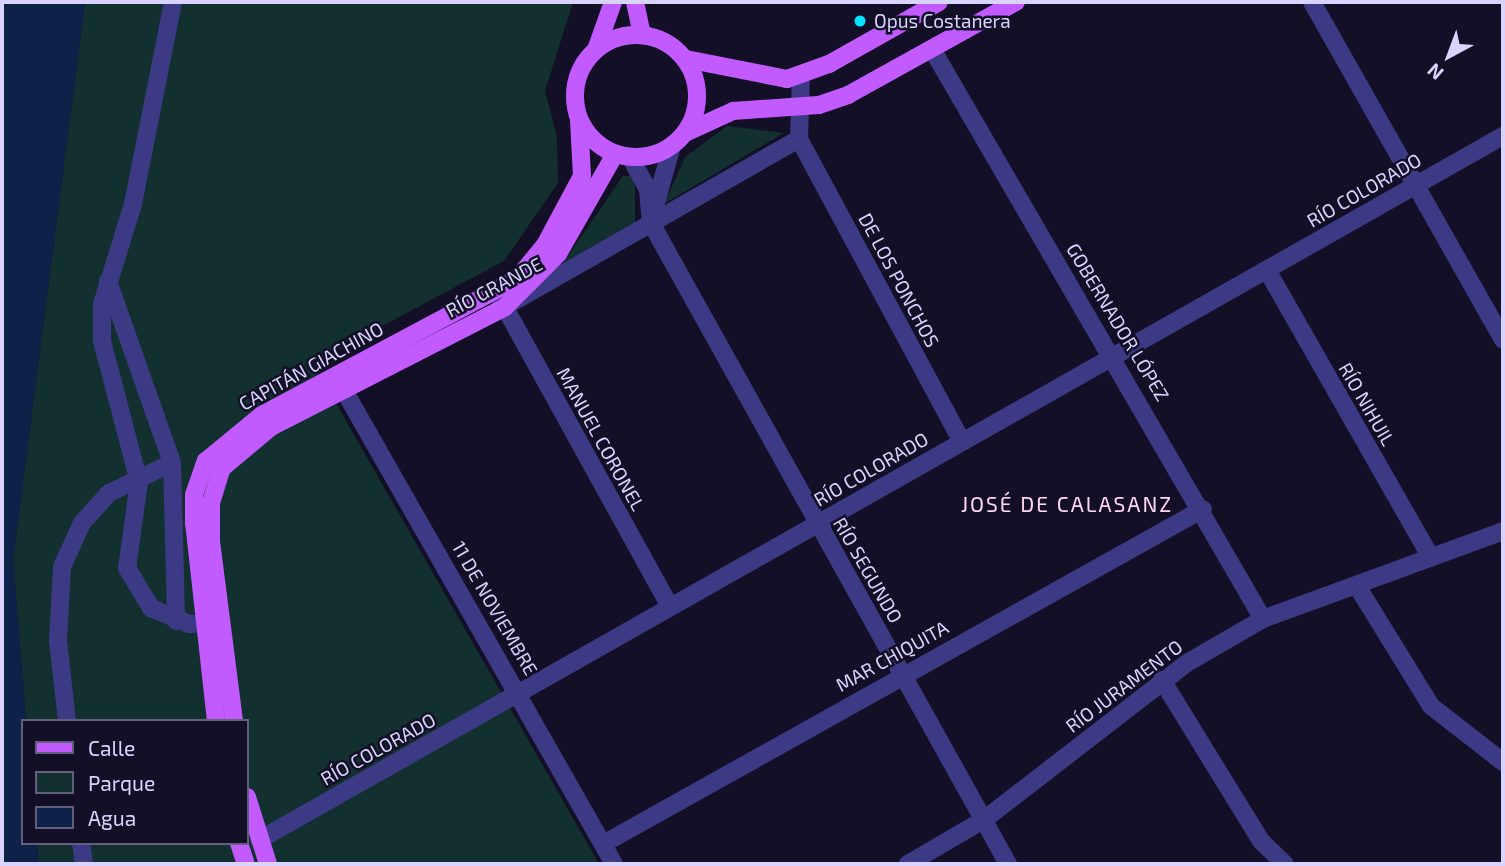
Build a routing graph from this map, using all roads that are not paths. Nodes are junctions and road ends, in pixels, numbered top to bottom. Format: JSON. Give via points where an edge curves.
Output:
{"nodes":[{"id":1,"x":173,"y":2,"type":"edge"},
{"id":2,"x":614,"y":2,"type":"edge"},
{"id":3,"x":635,"y":2,"type":"edge"},
{"id":4,"x":939,"y":2,"type":"edge"},
{"id":5,"x":1016,"y":2,"type":"edge"},
{"id":6,"x":1312,"y":2,"type":"edge"},
{"id":7,"x":642,"y":34,"type":"junction"},
{"id":8,"x":596,"y":49,"type":"junction"},
{"id":9,"x":932,"y":49,"type":"junction"},
{"id":10,"x":686,"y":59,"type":"junction"},
{"id":11,"x":801,"y":75,"type":"junction"},
{"id":12,"x":800,"y":106,"type":"junction"},
{"id":13,"x":579,"y":120,"type":"junction"},
{"id":14,"x":687,"y":132,"type":"junction"},
{"id":15,"x":1503,"y":135,"type":"edge"},
{"id":16,"x":799,"y":139,"type":"junction"},
{"id":17,"x":672,"y":146,"type":"junction"},
{"id":18,"x":623,"y":156,"type":"junction"},
{"id":19,"x":1417,"y":183,"type":"junction"},
{"id":20,"x":651,"y":223,"type":"junction"},
{"id":21,"x":1267,"y":270,"type":"junction"},
{"id":22,"x":108,"y":281,"type":"junction"},
{"id":23,"x":501,"y":300,"type":"junction"},
{"id":24,"x":1503,"y":340,"type":"edge"},
{"id":25,"x":1113,"y":356,"type":"junction"},
{"id":26,"x":339,"y":382,"type":"junction"},
{"id":27,"x":962,"y":442,"type":"junction"},
{"id":28,"x":172,"y":463,"type":"junction"},
{"id":29,"x":216,"y":479,"type":"joint"},
{"id":30,"x":139,"y":482,"type":"junction"},
{"id":31,"x":1203,"y":509,"type":"junction"},
{"id":32,"x":817,"y":524,"type":"junction"},
{"id":33,"x":1503,"y":531,"type":"edge"},
{"id":34,"x":1431,"y":558,"type":"junction"},
{"id":35,"x":1357,"y":586,"type":"junction"},
{"id":36,"x":670,"y":606,"type":"junction"},
{"id":37,"x":1264,"y":619,"type":"junction"},
{"id":38,"x":176,"y":621,"type":"junction"},
{"id":39,"x":212,"y":623,"type":"junction"},
{"id":40,"x":903,"y":673,"type":"junction"},
{"id":41,"x":1162,"y":680,"type":"junction"},
{"id":42,"x":520,"y":693,"type":"junction"},
{"id":43,"x":67,"y":719,"type":"edge"},
{"id":44,"x":216,"y":719,"type":"edge"},
{"id":45,"x":234,"y":719,"type":"edge"},
{"id":46,"x":1503,"y":762,"type":"edge"},
{"id":47,"x":248,"y":800,"type":"edge"},
{"id":48,"x":985,"y":819,"type":"junction"},
{"id":49,"x":260,"y":840,"type":"junction"},
{"id":50,"x":603,"y":844,"type":"junction"},
{"id":51,"x":81,"y":845,"type":"edge"},
{"id":52,"x":240,"y":845,"type":"edge"},
{"id":53,"x":1003,"y":861,"type":"edge"},
{"id":54,"x":84,"y":864,"type":"edge"},
{"id":55,"x":246,"y":864,"type":"edge"},
{"id":56,"x":268,"y":864,"type":"edge"},
{"id":57,"x":614,"y":864,"type":"edge"},
{"id":58,"x":908,"y":864,"type":"edge"},
{"id":59,"x":1285,"y":864,"type":"edge"}],
"edges":[{"from":1,"to":22,"type":"street","via":[[133,204]]},
{"from":2,"to":8,"type":"main road"},
{"from":3,"to":7,"type":"main road"},
{"from":4,"to":11,"type":"main road"},
{"from":5,"to":9,"type":"main road"},
{"from":6,"to":19,"type":"street"},
{"from":7,"to":8,"type":"main road"},
{"from":7,"to":10,"type":"main road"},
{"from":8,"to":13,"type":"main road","via":[[575,86]]},
{"from":9,"to":12,"type":"main road","via":[[848,95]]},
{"from":9,"to":25,"type":"street","name":"GOBERNADOR LÓPEZ"},
{"from":10,"to":11,"type":"main road","via":[[767,78]]},
{"from":10,"to":14,"type":"main road","via":[[698,96]]},
{"from":11,"to":12,"type":"street"},
{"from":12,"to":14,"type":"main road","via":[[733,111]]},
{"from":12,"to":16,"type":"street"},
{"from":13,"to":18,"type":"main road"},
{"from":13,"to":23,"type":"main road","via":[[585,157],[573,200],[532,264]]},
{"from":14,"to":17,"type":"main road"},
{"from":15,"to":19,"type":"street","name":"RÍO COLORADO"},
{"from":16,"to":20,"type":"street","name":"RÍO GRANDE"},
{"from":16,"to":27,"type":"street","name":"DE LOS PONCHOS"},
{"from":17,"to":18,"type":"main road"},
{"from":17,"to":20,"type":"street"},
{"from":18,"to":20,"type":"street","via":[[648,190]]},
{"from":18,"to":23,"type":"main road","via":[[558,254]]},
{"from":19,"to":21,"type":"street","name":"RÍO COLORADO"},
{"from":19,"to":24,"type":"street"},
{"from":20,"to":23,"type":"street","name":"RÍO GRANDE"},
{"from":20,"to":32,"type":"street","name":"RÍO SEGUNDO"},
{"from":21,"to":25,"type":"street","name":"RÍO COLORADO"},
{"from":21,"to":34,"type":"street","name":"RÍO NIHUIL"},
{"from":22,"to":28,"type":"street"},
{"from":22,"to":30,"type":"street","via":[[102,341]]},
{"from":23,"to":26,"type":"main road","name":"RÍO GRANDE"},
{"from":23,"to":36,"type":"street","name":"MANUEL CORONEL"},
{"from":25,"to":27,"type":"street","name":"RÍO COLORADO"},
{"from":25,"to":31,"type":"street","name":"GOBERNADOR LÓPEZ"},
{"from":26,"to":29,"type":"main road","name":"RÍO GRANDE","via":[[245,444]]},
{"from":26,"to":39,"type":"main road","name":"CAPITÁN GIACHINO","via":[[230,436],[198,475],[194,523]]},
{"from":26,"to":42,"type":"street","name":"11 DE NOVIEMBRE"},
{"from":27,"to":32,"type":"street","name":"RÍO COLORADO"},
{"from":28,"to":30,"type":"street"},
{"from":28,"to":38,"type":"street"},
{"from":29,"to":39,"type":"main road","name":"CAPITÁN GIACHINO"},
{"from":30,"to":38,"type":"street","via":[[127,568],[151,608]]},
{"from":30,"to":43,"type":"street","via":[[109,494],[94,508],[62,567],[58,641]]},
{"from":31,"to":37,"type":"street","name":"GOBERNADOR LÓPEZ"},
{"from":31,"to":40,"type":"street","name":"MAR CHIQUITA"},
{"from":32,"to":36,"type":"street","name":"RÍO COLORADO"},
{"from":32,"to":40,"type":"street","name":"RÍO SEGUNDO"},
{"from":33,"to":34,"type":"street","name":"RÍO JURAMENTO"},
{"from":34,"to":35,"type":"street","name":"RÍO JURAMENTO"},
{"from":35,"to":37,"type":"street","name":"RÍO JURAMENTO"},
{"from":35,"to":46,"type":"street","via":[[1431,706]]},
{"from":36,"to":42,"type":"street","name":"RÍO COLORADO"},
{"from":37,"to":41,"type":"street","name":"RÍO JURAMENTO"},
{"from":38,"to":39,"type":"street"},
{"from":39,"to":44,"type":"main road","name":"CAPITÁN GIACHINO"},
{"from":39,"to":45,"type":"main road","name":"CAPITÁN GIACHINO"},
{"from":40,"to":48,"type":"street","name":"RÍO SEGUNDO"},
{"from":40,"to":50,"type":"street","name":"MAR CHIQUITA"},
{"from":41,"to":48,"type":"street","name":"RÍO JURAMENTO"},
{"from":41,"to":59,"type":"street","via":[[1261,841]]},
{"from":42,"to":49,"type":"street","name":"RÍO COLORADO"},
{"from":42,"to":50,"type":"street","name":"11 DE NOVIEMBRE"},
{"from":47,"to":49,"type":"main road"},
{"from":48,"to":53,"type":"street","name":"RÍO SEGUNDO"},
{"from":48,"to":58,"type":"street","name":"RÍO JURAMENTO"},
{"from":49,"to":56,"type":"main road"},
{"from":50,"to":57,"type":"street","name":"11 DE NOVIEMBRE"},
{"from":51,"to":54,"type":"street"},
{"from":52,"to":55,"type":"main road"}]}
